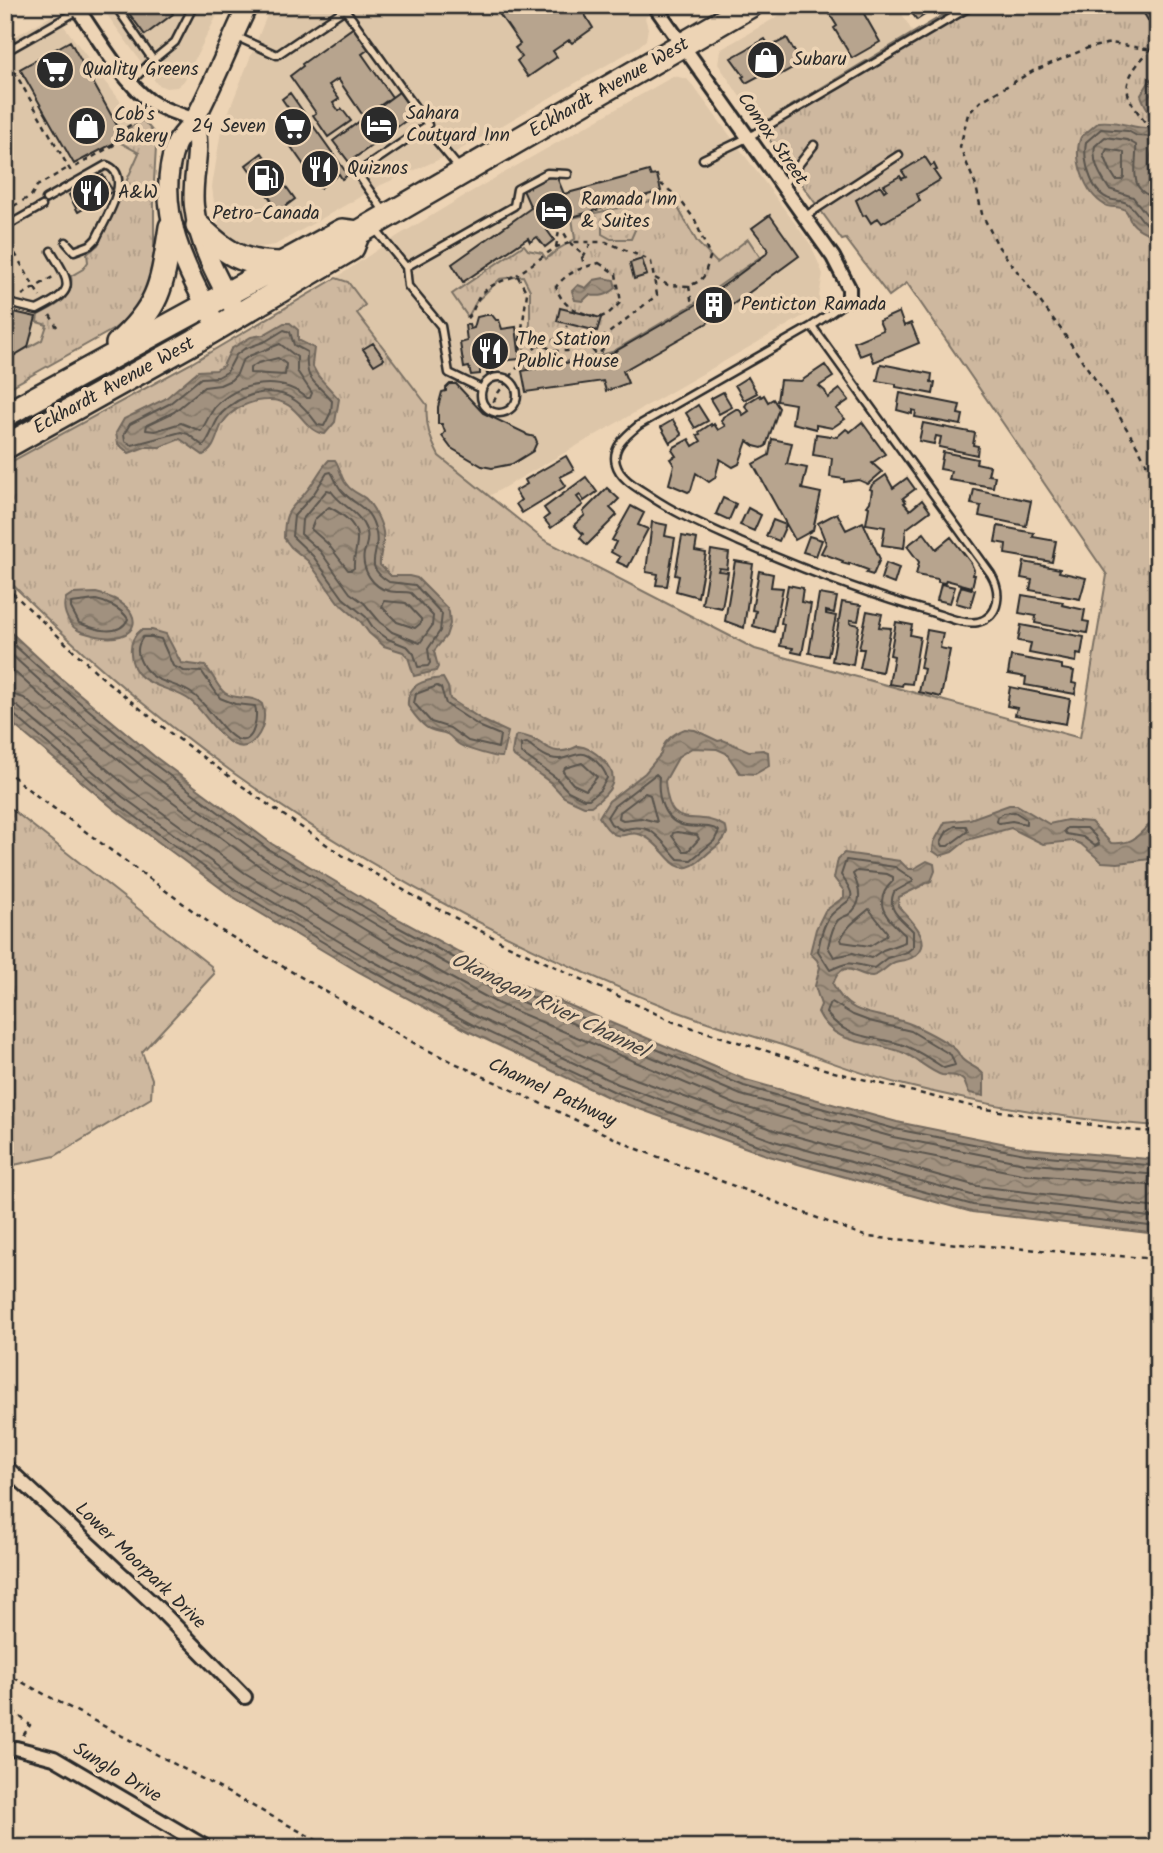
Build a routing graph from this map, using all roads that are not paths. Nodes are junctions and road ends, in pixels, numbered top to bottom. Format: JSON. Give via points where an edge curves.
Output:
{"nodes":[{"id":1,"x":115,"y":5,"type":"edge"},
{"id":2,"x":194,"y":5,"type":"edge"},
{"id":3,"x":226,"y":5,"type":"edge"},
{"id":4,"x":654,"y":5,"type":"edge"},
{"id":5,"x":751,"y":5,"type":"edge"},
{"id":6,"x":973,"y":5,"type":"edge"},
{"id":7,"x":77,"y":7,"type":"edge"},
{"id":8,"x":343,"y":7,"type":"edge"},
{"id":9,"x":245,"y":10,"type":"edge"},
{"id":10,"x":233,"y":36,"type":"junction"},
{"id":11,"x":684,"y":45,"type":"junction"},
{"id":12,"x":5,"y":52,"type":"edge"},
{"id":13,"x":153,"y":60,"type":"junction"},
{"id":14,"x":130,"y":83,"type":"junction"},
{"id":15,"x":195,"y":120,"type":"junction"},
{"id":16,"x":425,"y":127,"type":"junction"},
{"id":17,"x":747,"y":138,"type":"junction"},
{"id":18,"x":814,"y":145,"type":"dead end"},
{"id":19,"x":899,"y":155,"type":"dead end"},
{"id":20,"x":703,"y":159,"type":"dead end"},
{"id":21,"x":462,"y":173,"type":"junction"},
{"id":22,"x":568,"y":174,"type":"dead end"},
{"id":23,"x":782,"y":186,"type":"junction"},
{"id":24,"x":804,"y":217,"type":"junction"},
{"id":25,"x":372,"y":224,"type":"junction"},
{"id":26,"x":198,"y":226,"type":"junction"},
{"id":27,"x":5,"y":227,"type":"edge"},
{"id":28,"x":172,"y":227,"type":"junction"},
{"id":29,"x":66,"y":242,"type":"dead end"},
{"id":30,"x":51,"y":251,"type":"dead end"},
{"id":31,"x":281,"y":264,"type":"junction"},
{"id":32,"x":406,"y":267,"type":"junction"},
{"id":33,"x":226,"y":294,"type":"junction"},
{"id":34,"x":849,"y":300,"type":"joint"},
{"id":35,"x":7,"y":301,"type":"edge"},
{"id":36,"x":206,"y":306,"type":"junction"},
{"id":37,"x":238,"y":316,"type":"junction"},
{"id":38,"x":812,"y":326,"type":"junction"},
{"id":39,"x":218,"y":328,"type":"junction"},
{"id":40,"x":97,"y":364,"type":"junction"},
{"id":41,"x":482,"y":389,"type":"junction"},
{"id":42,"x":5,"y":415,"type":"edge"},
{"id":43,"x":5,"y":447,"type":"edge"},
{"id":44,"x":5,"y":1466,"type":"edge"},
{"id":45,"x":245,"y":1697,"type":"dead end"},
{"id":46,"x":10,"y":1749,"type":"edge"},
{"id":47,"x":204,"y":1846,"type":"edge"}],
"edges":[{"from":1,"to":13,"type":"lane"},
{"from":2,"to":13,"type":"lane","via":[[175,42]]},
{"from":3,"to":9,"type":"lane"},
{"from":4,"to":11,"type":"street","name":"Comox Street"},
{"from":5,"to":11,"type":"highway","name":"Eckhardt Avenue West"},
{"from":6,"to":17,"type":"lane"},
{"from":7,"to":12,"type":"lane"},
{"from":7,"to":14,"type":"street"},
{"from":8,"to":10,"type":"lane","via":[[277,55]]},
{"from":8,"to":16,"type":"lane","via":[[409,96],[428,125]]},
{"from":9,"to":10,"type":"main road"},
{"from":10,"to":15,"type":"main road"},
{"from":11,"to":17,"type":"street","name":"Comox Street"},
{"from":11,"to":21,"type":"highway","name":"Eckhardt Avenue West"},
{"from":13,"to":14,"type":"lane"},
{"from":14,"to":15,"type":"street","via":[[162,108]]},
{"from":15,"to":26,"type":"main road","via":[[193,194]]},
{"from":15,"to":28,"type":"main road","via":[[175,144],[168,172]]},
{"from":16,"to":21,"type":"lane"},
{"from":16,"to":25,"type":"lane","via":[[357,173]]},
{"from":17,"to":20,"type":"lane"},
{"from":17,"to":23,"type":"street","name":"Comox Street"},
{"from":18,"to":23,"type":"lane"},
{"from":19,"to":24,"type":"lane"},
{"from":21,"to":25,"type":"highway","name":"Eckhardt Avenue West"},
{"from":22,"to":32,"type":"lane","via":[[547,173],[517,190],[514,206]]},
{"from":23,"to":24,"type":"street","name":"Comox Street"},
{"from":24,"to":34,"type":"street","name":"Comox Street","via":[[833,257],[849,288]]},
{"from":25,"to":31,"type":"highway","name":"Eckhardt Avenue West","via":[[342,231]]},
{"from":25,"to":32,"type":"lane"},
{"from":25,"to":37,"type":"highway","name":"Eckhardt Avenue West","via":[[352,248]]},
{"from":26,"to":31,"type":"highway","via":[[227,253],[263,264]]},
{"from":26,"to":33,"type":"main road"},
{"from":27,"to":29,"type":"lane","via":[[106,165],[112,167],[120,188],[96,239],[74,251]]},
{"from":28,"to":36,"type":"main road"},
{"from":28,"to":40,"type":"highway","via":[[161,287],[148,313]]},
{"from":30,"to":35,"type":"lane","via":[[68,284],[63,295],[37,310]]},
{"from":31,"to":33,"type":"highway","name":"Eckhardt Avenue West"},
{"from":32,"to":41,"type":"lane","via":[[408,286],[440,326],[449,373]]},
{"from":33,"to":36,"type":"highway","name":"Eckhardt Avenue West"},
{"from":33,"to":37,"type":"main road"},
{"from":34,"to":38,"type":"lane"},
{"from":36,"to":39,"type":"main road"},
{"from":36,"to":40,"type":"highway","name":"Eckhardt Avenue West"},
{"from":37,"to":39,"type":"highway","name":"Eckhardt Avenue West"},
{"from":38,"to":38,"type":"lane","via":[[639,425],[618,447],[615,461],[619,472],[692,520],[795,566],[949,618],[973,622],[986,618],[999,595],[991,574]]},
{"from":39,"to":43,"type":"highway","name":"Eckhardt Avenue West"},
{"from":40,"to":42,"type":"highway","name":"Eckhardt Avenue West"},
{"from":41,"to":41,"type":"lane","via":[[491,379],[508,379],[517,391],[514,405],[499,414],[489,411],[481,399]]},
{"from":44,"to":45,"type":"street","name":"Lower Moorpark Drive","via":[[158,1608]]},
{"from":46,"to":47,"type":"street","name":"Sunglo Drive","via":[[54,1758]]}]}
